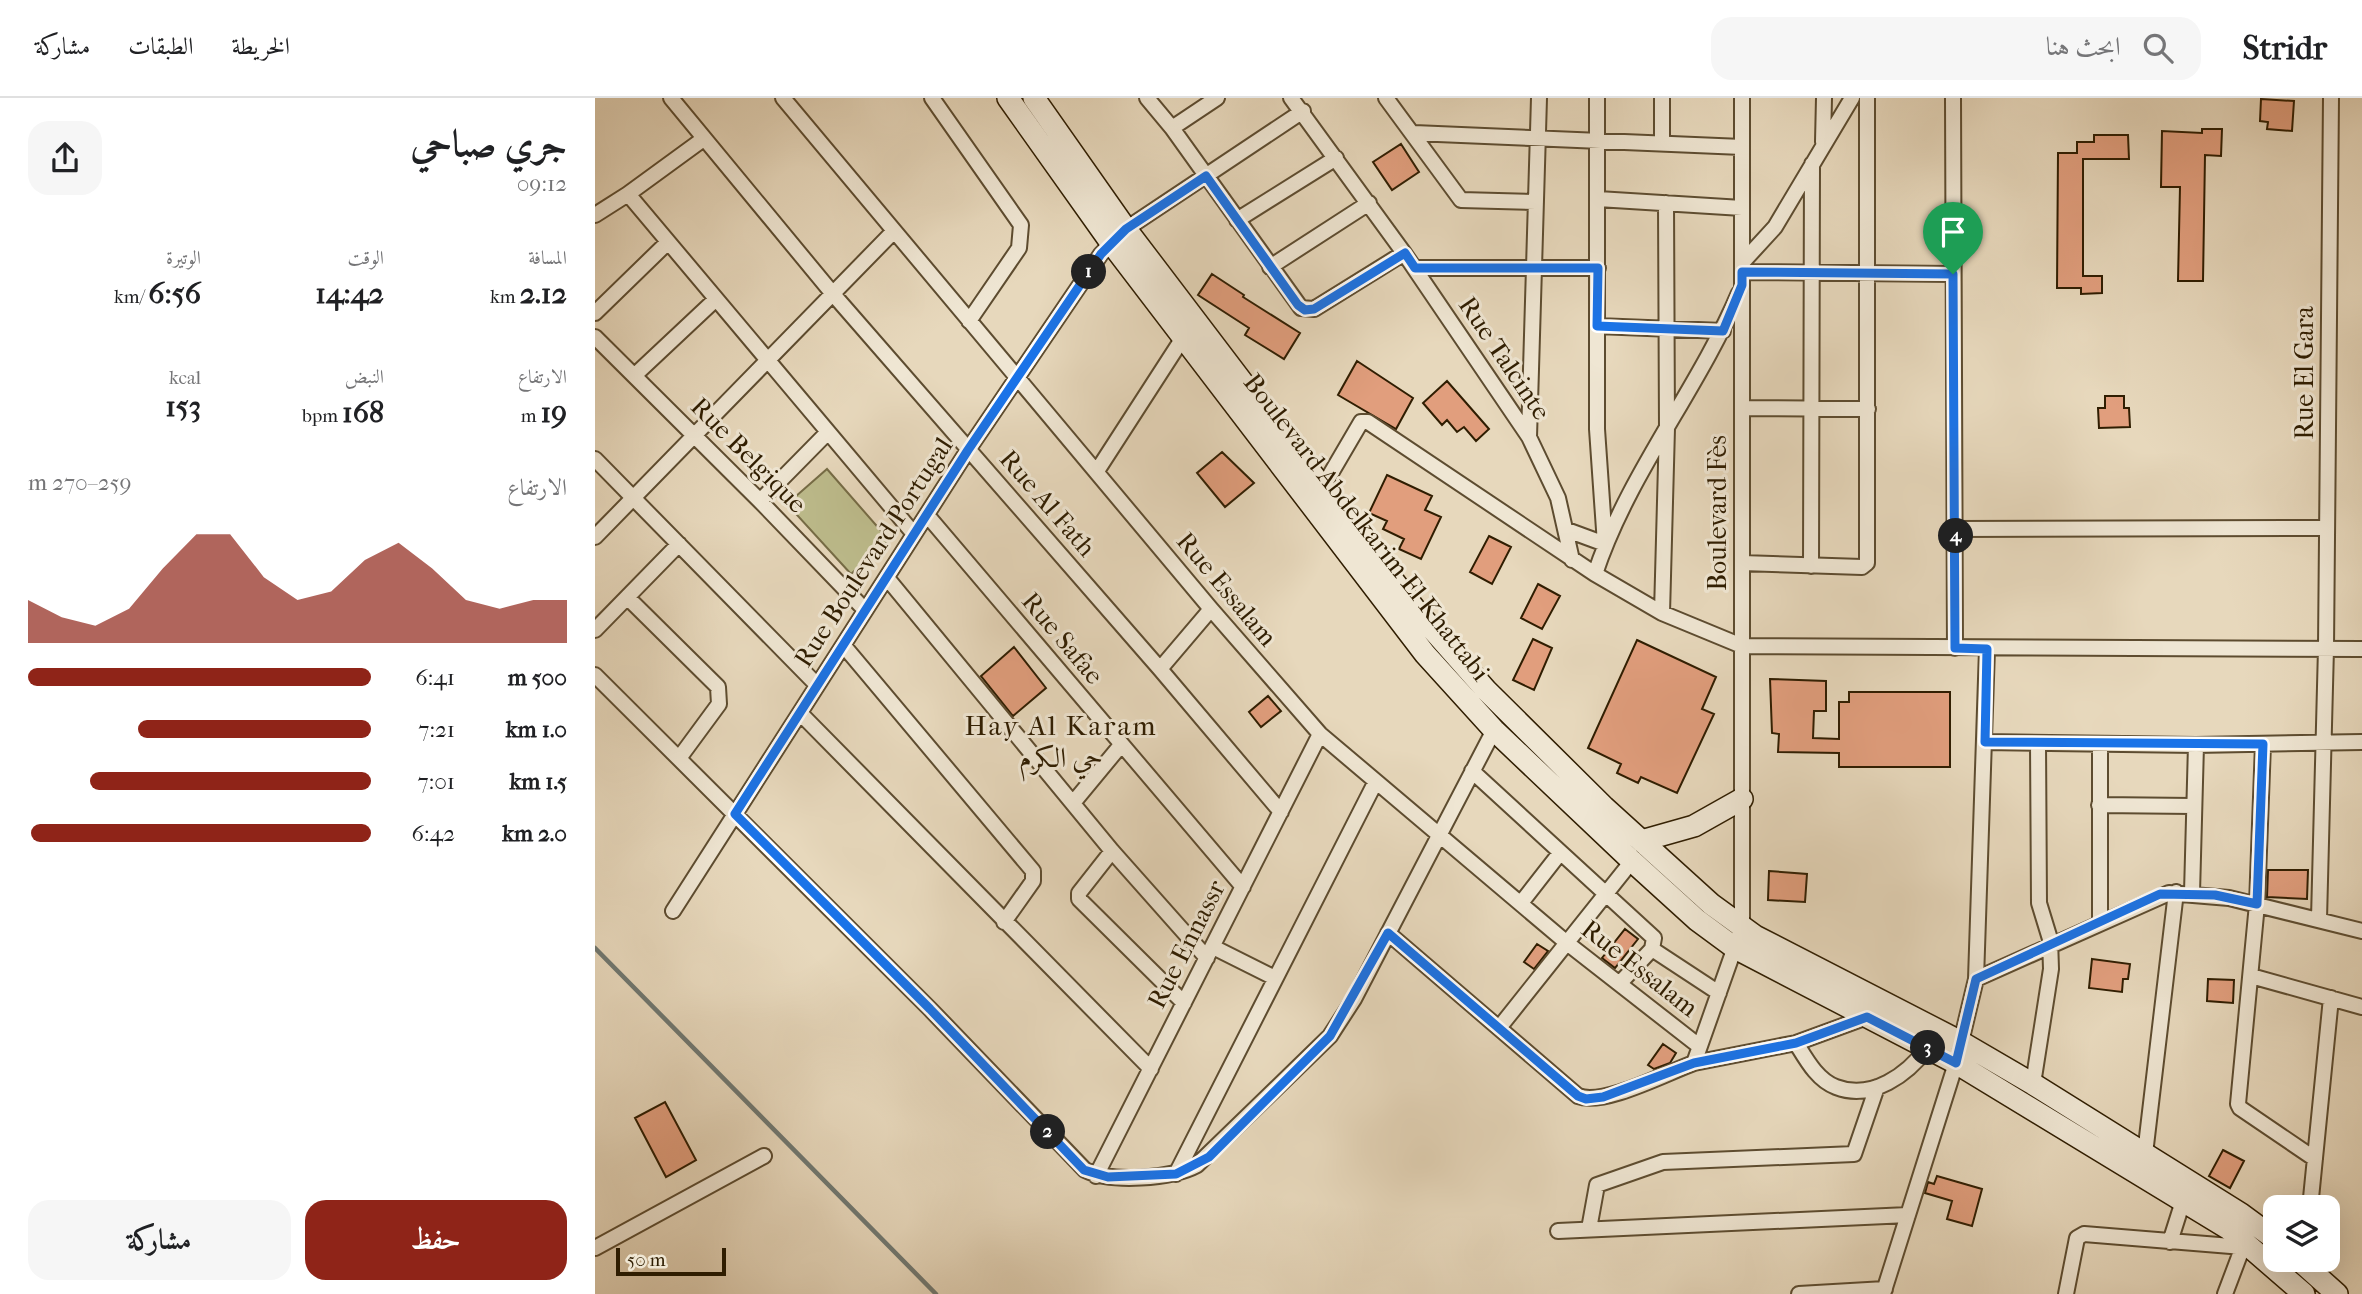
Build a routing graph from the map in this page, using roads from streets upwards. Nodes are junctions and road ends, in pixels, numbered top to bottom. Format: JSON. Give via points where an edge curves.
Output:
{"nodes":[{"id":1,"x":671,"y":98,"type":"edge"},
{"id":2,"x":783,"y":98,"type":"edge"},
{"id":3,"x":932,"y":98,"type":"edge"},
{"id":4,"x":1008,"y":98,"type":"edge"},
{"id":5,"x":1034,"y":98,"type":"edge"},
{"id":6,"x":1147,"y":98,"type":"edge"},
{"id":7,"x":1217,"y":98,"type":"edge"},
{"id":8,"x":1291,"y":98,"type":"edge"},
{"id":9,"x":1539,"y":98,"type":"edge"},
{"id":10,"x":1597,"y":98,"type":"edge"},
{"id":11,"x":1661,"y":98,"type":"edge"},
{"id":12,"x":1742,"y":98,"type":"edge"},
{"id":13,"x":1824,"y":98,"type":"edge"},
{"id":14,"x":1852,"y":98,"type":"edge"},
{"id":15,"x":1867,"y":98,"type":"edge"},
{"id":16,"x":1952,"y":98,"type":"edge"},
{"id":17,"x":2330,"y":98,"type":"edge"},
{"id":18,"x":1391,"y":100,"type":"edge"},
{"id":19,"x":1303,"y":111,"type":"junction"},
{"id":20,"x":1172,"y":128,"type":"junction"},
{"id":21,"x":1414,"y":133,"type":"junction"},
{"id":22,"x":702,"y":140,"type":"junction"},
{"id":23,"x":1539,"y":140,"type":"junction"},
{"id":24,"x":1598,"y":141,"type":"junction"},
{"id":25,"x":1663,"y":143,"type":"junction"},
{"id":26,"x":1823,"y":144,"type":"junction"},
{"id":27,"x":1742,"y":147,"type":"junction"},
{"id":28,"x":1336,"y":158,"type":"junction"},
{"id":29,"x":1812,"y":164,"type":"junction"},
{"id":30,"x":1206,"y":176,"type":"junction"},
{"id":31,"x":628,"y":194,"type":"junction"},
{"id":32,"x":1598,"y":199,"type":"junction"},
{"id":33,"x":1537,"y":202,"type":"junction"},
{"id":34,"x":1369,"y":203,"type":"junction"},
{"id":35,"x":1666,"y":203,"type":"junction"},
{"id":36,"x":1742,"y":208,"type":"junction"},
{"id":37,"x":595,"y":215,"type":"edge"},
{"id":38,"x":1237,"y":220,"type":"junction"},
{"id":39,"x":894,"y":231,"type":"junction"},
{"id":40,"x":1119,"y":236,"type":"junction"},
{"id":41,"x":669,"y":242,"type":"junction"},
{"id":42,"x":1405,"y":253,"type":"junction"},
{"id":43,"x":1270,"y":267,"type":"junction"},
{"id":44,"x":1415,"y":268,"type":"junction"},
{"id":45,"x":1535,"y":268,"type":"junction"},
{"id":46,"x":1598,"y":268,"type":"junction"},
{"id":47,"x":1742,"y":273,"type":"junction"},
{"id":48,"x":1812,"y":273,"type":"junction"},
{"id":49,"x":1868,"y":274,"type":"junction"},
{"id":50,"x":1953,"y":274,"type":"junction"},
{"id":51,"x":833,"y":294,"type":"junction"},
{"id":52,"x":716,"y":299,"type":"junction"},
{"id":53,"x":595,"y":313,"type":"edge"},
{"id":54,"x":969,"y":321,"type":"junction"},
{"id":55,"x":1597,"y":326,"type":"junction"},
{"id":56,"x":1666,"y":328,"type":"junction"},
{"id":57,"x":1723,"y":331,"type":"junction"},
{"id":58,"x":1192,"y":332,"type":"junction"},
{"id":59,"x":595,"y":337,"type":"edge"},
{"id":60,"x":769,"y":362,"type":"junction"},
{"id":61,"x":635,"y":375,"type":"junction"},
{"id":62,"x":1019,"y":376,"type":"junction"},
{"id":63,"x":1742,"y":408,"type":"junction"},
{"id":64,"x":1811,"y":409,"type":"junction"},
{"id":65,"x":1868,"y":409,"type":"junction"},
{"id":66,"x":1667,"y":428,"type":"junction"},
{"id":67,"x":828,"y":432,"type":"junction"},
{"id":68,"x":695,"y":436,"type":"junction"},
{"id":69,"x":1529,"y":437,"type":"junction"},
{"id":70,"x":968,"y":450,"type":"junction"},
{"id":71,"x":595,"y":459,"type":"edge"},
{"id":72,"x":1097,"y":471,"type":"junction"},
{"id":73,"x":1316,"y":496,"type":"junction"},
{"id":74,"x":635,"y":499,"type":"junction"},
{"id":75,"x":760,"y":501,"type":"junction"},
{"id":76,"x":927,"y":515,"type":"junction"},
{"id":77,"x":2327,"y":528,"type":"junction"},
{"id":78,"x":1956,"y":529,"type":"junction"},
{"id":79,"x":1567,"y":530,"type":"junction"},
{"id":80,"x":914,"y":534,"type":"junction"},
{"id":81,"x":595,"y":537,"type":"edge"},
{"id":82,"x":679,"y":544,"type":"junction"},
{"id":83,"x":1605,"y":544,"type":"junction"},
{"id":84,"x":1572,"y":560,"type":"junction"},
{"id":85,"x":1742,"y":563,"type":"junction"},
{"id":86,"x":1811,"y":566,"type":"junction"},
{"id":87,"x":1595,"y":574,"type":"junction"},
{"id":88,"x":887,"y":578,"type":"junction"},
{"id":89,"x":628,"y":598,"type":"junction"},
{"id":90,"x":1211,"y":609,"type":"junction"},
{"id":91,"x":865,"y":610,"type":"junction"},
{"id":92,"x":1662,"y":613,"type":"junction"},
{"id":93,"x":595,"y":630,"type":"edge"},
{"id":94,"x":844,"y":646,"type":"junction"},
{"id":95,"x":1742,"y":646,"type":"junction"},
{"id":96,"x":1955,"y":648,"type":"junction"},
{"id":97,"x":2326,"y":648,"type":"junction"},
{"id":98,"x":1987,"y":649,"type":"junction"},
{"id":99,"x":2362,"y":649,"type":"edge"},
{"id":100,"x":1160,"y":669,"type":"junction"},
{"id":101,"x":595,"y":675,"type":"edge"},
{"id":102,"x":817,"y":685,"type":"junction"},
{"id":103,"x":800,"y":713,"type":"junction"},
{"id":104,"x":1495,"y":730,"type":"junction"},
{"id":105,"x":1320,"y":734,"type":"junction"},
{"id":106,"x":1985,"y":742,"type":"junction"},
{"id":107,"x":2324,"y":742,"type":"junction"},
{"id":108,"x":2362,"y":742,"type":"edge"},
{"id":109,"x":2038,"y":743,"type":"junction"},
{"id":110,"x":2263,"y":744,"type":"junction"},
{"id":111,"x":1121,"y":745,"type":"junction"},
{"id":112,"x":2100,"y":745,"type":"junction"},
{"id":113,"x":2196,"y":745,"type":"junction"},
{"id":114,"x":680,"y":757,"type":"junction"},
{"id":115,"x":1472,"y":771,"type":"junction"},
{"id":116,"x":1375,"y":783,"type":"junction"},
{"id":117,"x":1742,"y":799,"type":"junction"},
{"id":118,"x":1073,"y":803,"type":"junction"},
{"id":119,"x":2099,"y":805,"type":"junction"},
{"id":120,"x":2193,"y":806,"type":"junction"},
{"id":121,"x":1281,"y":812,"type":"junction"},
{"id":122,"x":735,"y":814,"type":"junction"},
{"id":123,"x":1439,"y":832,"type":"junction"},
{"id":124,"x":1641,"y":841,"type":"junction"},
{"id":125,"x":1112,"y":851,"type":"junction"},
{"id":126,"x":1560,"y":853,"type":"junction"},
{"id":127,"x":1633,"y":861,"type":"junction"},
{"id":128,"x":1243,"y":887,"type":"junction"},
{"id":129,"x":2176,"y":892,"type":"junction"},
{"id":130,"x":2192,"y":893,"type":"junction"},
{"id":131,"x":1606,"y":895,"type":"junction"},
{"id":132,"x":1521,"y":903,"type":"junction"},
{"id":133,"x":2257,"y":904,"type":"junction"},
{"id":134,"x":673,"y":911,"type":"dead end"},
{"id":135,"x":2319,"y":919,"type":"junction"},
{"id":136,"x":1004,"y":922,"type":"junction"},
{"id":137,"x":2100,"y":922,"type":"junction"},
{"id":138,"x":1742,"y":927,"type":"junction"},
{"id":139,"x":2362,"y":931,"type":"edge"},
{"id":140,"x":1388,"y":933,"type":"junction"},
{"id":141,"x":1567,"y":943,"type":"junction"},
{"id":142,"x":2051,"y":947,"type":"junction"},
{"id":143,"x":1652,"y":948,"type":"junction"},
{"id":144,"x":1735,"y":948,"type":"junction"},
{"id":145,"x":1210,"y":952,"type":"junction"},
{"id":146,"x":2251,"y":976,"type":"junction"},
{"id":147,"x":1275,"y":978,"type":"junction"},
{"id":148,"x":1976,"y":979,"type":"junction"},
{"id":149,"x":1621,"y":983,"type":"junction"},
{"id":150,"x":1719,"y":993,"type":"junction"},
{"id":151,"x":2332,"y":998,"type":"junction"},
{"id":152,"x":1184,"y":1003,"type":"junction"},
{"id":153,"x":2362,"y":1007,"type":"edge"},
{"id":154,"x":1867,"y":1017,"type":"junction"},
{"id":155,"x":1499,"y":1028,"type":"junction"},
{"id":156,"x":1796,"y":1043,"type":"junction"},
{"id":157,"x":1699,"y":1046,"type":"junction"},
{"id":158,"x":1927,"y":1048,"type":"junction"},
{"id":159,"x":1959,"y":1053,"type":"junction"},
{"id":160,"x":1694,"y":1063,"type":"junction"},
{"id":161,"x":1150,"y":1069,"type":"junction"},
{"id":162,"x":2033,"y":1084,"type":"junction"},
{"id":163,"x":1877,"y":1087,"type":"junction"},
{"id":164,"x":2145,"y":1154,"type":"junction"},
{"id":165,"x":764,"y":1156,"type":"dead end"},
{"id":166,"x":2315,"y":1158,"type":"junction"},
{"id":167,"x":1176,"y":1174,"type":"junction"},
{"id":168,"x":1096,"y":1176,"type":"junction"},
{"id":169,"x":2311,"y":1195,"type":"edge"},
{"id":170,"x":2183,"y":1200,"type":"junction"},
{"id":171,"x":1908,"y":1215,"type":"junction"},
{"id":172,"x":1588,"y":1229,"type":"junction"},
{"id":173,"x":2263,"y":1230,"type":"edge"},
{"id":174,"x":1558,"y":1231,"type":"dead end"},
{"id":175,"x":2170,"y":1242,"type":"junction"},
{"id":176,"x":2244,"y":1244,"type":"junction"},
{"id":177,"x":595,"y":1248,"type":"edge"},
{"id":178,"x":2313,"y":1272,"type":"edge"},
{"id":179,"x":1884,"y":1291,"type":"edge"},
{"id":180,"x":1799,"y":1294,"type":"edge"},
{"id":181,"x":1817,"y":1294,"type":"edge"},
{"id":182,"x":2066,"y":1294,"type":"edge"},
{"id":183,"x":2225,"y":1294,"type":"edge"},
{"id":184,"x":2304,"y":1294,"type":"edge"},
{"id":185,"x":2337,"y":1294,"type":"edge"}],
"edges":[{"from":1,"to":22,"type":"street","name":"Rue Al Fath"},
{"from":2,"to":39,"type":"street","name":"Rue Essalam"},
{"from":3,"to":54,"type":"street","via":[[1021,225],[1019,248]]},
{"from":4,"to":40,"type":"street","name":"Boulevard Abdelkarim El Khattabi"},
{"from":5,"to":40,"type":"street","name":"Boulevard Abdelkarim El Khattabi"},
{"from":6,"to":20,"type":"street"},
{"from":7,"to":20,"type":"street"},
{"from":8,"to":19,"type":"street","name":"Rue Talcinte"},
{"from":9,"to":23,"type":"street"},
{"from":10,"to":24,"type":"street"},
{"from":11,"to":25,"type":"street"},
{"from":12,"to":27,"type":"street","name":"Boulevard Fès"},
{"from":13,"to":26,"type":"street"},
{"from":14,"to":26,"type":"street"},
{"from":15,"to":49,"type":"street"},
{"from":16,"to":50,"type":"street"},
{"from":17,"to":77,"type":"street","name":"Rue El Gara"},
{"from":18,"to":21,"type":"street"},
{"from":19,"to":28,"type":"street","name":"Rue Talcinte"},
{"from":19,"to":30,"type":"street"},
{"from":20,"to":30,"type":"street"},
{"from":21,"to":23,"type":"street"},
{"from":21,"to":33,"type":"street","via":[[1461,200]]},
{"from":22,"to":31,"type":"street"},
{"from":22,"to":51,"type":"street","name":"Rue Al Fath"},
{"from":23,"to":24,"type":"street"},
{"from":23,"to":33,"type":"street"},
{"from":24,"to":25,"type":"street"},
{"from":24,"to":32,"type":"street"},
{"from":25,"to":27,"type":"street"},
{"from":26,"to":29,"type":"street"},
{"from":27,"to":36,"type":"street","name":"Boulevard Fès"},
{"from":28,"to":34,"type":"street","name":"Rue Talcinte"},
{"from":28,"to":38,"type":"street"},
{"from":29,"to":47,"type":"street"},
{"from":29,"to":48,"type":"street"},
{"from":30,"to":38,"type":"street"},
{"from":30,"to":40,"type":"street"},
{"from":31,"to":37,"type":"street"},
{"from":31,"to":41,"type":"street"},
{"from":32,"to":35,"type":"street"},
{"from":32,"to":46,"type":"street"},
{"from":33,"to":45,"type":"street"},
{"from":34,"to":42,"type":"street","name":"Rue Talcinte"},
{"from":34,"to":43,"type":"street"},
{"from":35,"to":36,"type":"street"},
{"from":35,"to":56,"type":"street"},
{"from":36,"to":47,"type":"street","name":"Boulevard Fès"},
{"from":38,"to":43,"type":"street"},
{"from":39,"to":51,"type":"street"},
{"from":39,"to":54,"type":"street","name":"Rue Essalam"},
{"from":40,"to":58,"type":"street","name":"Boulevard Abdelkarim El Khattabi"},
{"from":40,"to":62,"type":"street","name":"Rue Boulevard Portugal"},
{"from":41,"to":52,"type":"street"},
{"from":41,"to":53,"type":"street"},
{"from":42,"to":43,"type":"street","via":[[1310,311],[1298,305]]},
{"from":42,"to":44,"type":"street","name":"Rue Talcinte"},
{"from":44,"to":45,"type":"street"},
{"from":44,"to":69,"type":"street","name":"Rue Talcinte"},
{"from":45,"to":46,"type":"street"},
{"from":45,"to":69,"type":"street"},
{"from":46,"to":55,"type":"street"},
{"from":47,"to":48,"type":"street"},
{"from":47,"to":57,"type":"street"},
{"from":47,"to":63,"type":"street","name":"Boulevard Fès"},
{"from":48,"to":49,"type":"street"},
{"from":48,"to":64,"type":"street"},
{"from":49,"to":50,"type":"street"},
{"from":49,"to":65,"type":"street"},
{"from":50,"to":78,"type":"street"},
{"from":51,"to":60,"type":"street"},
{"from":51,"to":70,"type":"street","name":"Rue Al Fath"},
{"from":52,"to":60,"type":"street"},
{"from":52,"to":61,"type":"street"},
{"from":54,"to":62,"type":"street","name":"Rue Essalam"},
{"from":55,"to":56,"type":"street"},
{"from":55,"to":83,"type":"street","via":[[1597,429]]},
{"from":56,"to":57,"type":"street"},
{"from":56,"to":66,"type":"street"},
{"from":57,"to":66,"type":"street"},
{"from":58,"to":72,"type":"street"},
{"from":58,"to":73,"type":"street","name":"Boulevard Abdelkarim El Khattabi"},
{"from":59,"to":61,"type":"street","name":"Rue Belgique"},
{"from":60,"to":67,"type":"street"},
{"from":60,"to":68,"type":"street"},
{"from":61,"to":68,"type":"street","name":"Rue Belgique"},
{"from":62,"to":70,"type":"street","name":"Rue Boulevard Portugal"},
{"from":62,"to":72,"type":"street","name":"Rue Essalam"},
{"from":63,"to":64,"type":"street"},
{"from":63,"to":85,"type":"street","name":"Boulevard Fès"},
{"from":64,"to":65,"type":"street"},
{"from":64,"to":86,"type":"street"},
{"from":65,"to":86,"type":"street","via":[[1867,563],[1862,567]]},
{"from":66,"to":83,"type":"street"},
{"from":66,"to":92,"type":"street"},
{"from":67,"to":75,"type":"street"},
{"from":67,"to":80,"type":"street"},
{"from":68,"to":74,"type":"street"},
{"from":68,"to":75,"type":"street","name":"Rue Belgique"},
{"from":69,"to":79,"type":"street","name":"Rue Talcinte","via":[[1547,471]]},
{"from":70,"to":76,"type":"street","name":"Rue Boulevard Portugal"},
{"from":70,"to":100,"type":"street","name":"Rue Al Fath"},
{"from":71,"to":74,"type":"street"},
{"from":72,"to":90,"type":"street","name":"Rue Essalam"},
{"from":73,"to":84,"type":"street","via":[[1365,421]]},
{"from":73,"to":104,"type":"street","name":"Boulevard Abdelkarim El Khattabi","via":[[1404,628]]},
{"from":73,"to":124,"type":"street","name":"Boulevard Abdelkarim El Khattabi","via":[[1470,674]]},
{"from":74,"to":81,"type":"street"},
{"from":74,"to":82,"type":"street"},
{"from":75,"to":91,"type":"street","name":"Rue Belgique"},
{"from":76,"to":80,"type":"street","name":"Rue Boulevard Portugal"},
{"from":76,"to":111,"type":"street","name":"Rue Safae"},
{"from":77,"to":78,"type":"street"},
{"from":77,"to":97,"type":"street","name":"Rue El Gara"},
{"from":78,"to":96,"type":"street"},
{"from":79,"to":83,"type":"street"},
{"from":79,"to":84,"type":"street","name":"Rue Talcinte"},
{"from":80,"to":88,"type":"street","name":"Rue Boulevard Portugal"},
{"from":82,"to":89,"type":"street"},
{"from":82,"to":102,"type":"street"},
{"from":83,"to":87,"type":"street"},
{"from":84,"to":87,"type":"street"},
{"from":85,"to":86,"type":"street"},
{"from":85,"to":95,"type":"street","name":"Boulevard Fès"},
{"from":87,"to":92,"type":"street"},
{"from":88,"to":91,"type":"street","name":"Rue Boulevard Portugal"},
{"from":88,"to":118,"type":"street"},
{"from":89,"to":93,"type":"street"},
{"from":89,"to":114,"type":"street","via":[[718,687],[719,704]]},
{"from":90,"to":100,"type":"street"},
{"from":90,"to":105,"type":"street","name":"Rue Essalam"},
{"from":91,"to":94,"type":"street","name":"Rue Boulevard Portugal"},
{"from":92,"to":95,"type":"street"},
{"from":94,"to":102,"type":"street","name":"Rue Boulevard Portugal"},
{"from":94,"to":136,"type":"street","via":[[1033,870],[1033,881]]},
{"from":95,"to":96,"type":"street"},
{"from":95,"to":117,"type":"street","name":"Boulevard Fès"},
{"from":96,"to":98,"type":"street"},
{"from":97,"to":98,"type":"street"},
{"from":97,"to":99,"type":"street"},
{"from":97,"to":107,"type":"street","name":"Rue El Gara"},
{"from":98,"to":106,"type":"street"},
{"from":100,"to":121,"type":"street","name":"Rue Al Fath"},
{"from":101,"to":114,"type":"street"},
{"from":102,"to":103,"type":"street","name":"Rue Boulevard Portugal"},
{"from":103,"to":122,"type":"street","name":"Rue Boulevard Portugal"},
{"from":103,"to":136,"type":"street"},
{"from":104,"to":115,"type":"street"},
{"from":104,"to":127,"type":"street","name":"Boulevard Abdelkarim El Khattabi"},
{"from":105,"to":116,"type":"street","name":"Rue Essalam"},
{"from":105,"to":121,"type":"street","name":"Rue Ennassr"},
{"from":106,"to":109,"type":"street"},
{"from":106,"to":148,"type":"street"},
{"from":107,"to":108,"type":"street"},
{"from":107,"to":110,"type":"street"},
{"from":107,"to":135,"type":"street","name":"Rue El Gara"},
{"from":109,"to":112,"type":"street"},
{"from":109,"to":142,"type":"street","via":[[2039,903]]},
{"from":110,"to":113,"type":"street"},
{"from":110,"to":133,"type":"street"},
{"from":111,"to":118,"type":"street"},
{"from":111,"to":128,"type":"street","name":"Rue Safae"},
{"from":112,"to":113,"type":"street"},
{"from":112,"to":119,"type":"street"},
{"from":113,"to":120,"type":"street"},
{"from":114,"to":122,"type":"street"},
{"from":115,"to":123,"type":"street"},
{"from":115,"to":126,"type":"street"},
{"from":116,"to":123,"type":"street","name":"Rue Essalam"},
{"from":116,"to":147,"type":"street"},
{"from":117,"to":124,"type":"street","via":[[1694,826]]},
{"from":117,"to":138,"type":"street","name":"Boulevard Fès"},
{"from":118,"to":125,"type":"street"},
{"from":119,"to":120,"type":"street"},
{"from":119,"to":137,"type":"street"},
{"from":120,"to":130,"type":"street"},
{"from":121,"to":128,"type":"street","name":"Rue Ennassr"},
{"from":122,"to":134,"type":"street","name":"Rue Boulevard Portugal"},
{"from":122,"to":168,"type":"street","via":[[1084,1170]]},
{"from":123,"to":132,"type":"street","name":"Rue Essalam"},
{"from":123,"to":140,"type":"street"},
{"from":124,"to":138,"type":"street","name":"Boulevard Abdelkarim El Khattabi"},
{"from":125,"to":145,"type":"street"},
{"from":125,"to":152,"type":"street","via":[[1079,899]]},
{"from":126,"to":131,"type":"street"},
{"from":126,"to":132,"type":"street"},
{"from":127,"to":131,"type":"street"},
{"from":127,"to":144,"type":"street","name":"Boulevard Abdelkarim El Khattabi"},
{"from":128,"to":145,"type":"street","name":"Rue Ennassr"},
{"from":129,"to":130,"type":"street"},
{"from":129,"to":137,"type":"street","via":[[2160,894]]},
{"from":129,"to":164,"type":"street"},
{"from":130,"to":133,"type":"street"},
{"from":131,"to":141,"type":"street"},
{"from":131,"to":143,"type":"street","via":[[1654,938]]},
{"from":132,"to":141,"type":"street","name":"Rue Essalam"},
{"from":133,"to":135,"type":"street"},
{"from":133,"to":146,"type":"street"},
{"from":135,"to":139,"type":"street"},
{"from":136,"to":161,"type":"street"},
{"from":137,"to":142,"type":"street"},
{"from":138,"to":144,"type":"street","name":"Boulevard Fès"},
{"from":138,"to":159,"type":"street","name":"Boulevard Abdelkarim El Khattabi"},
{"from":140,"to":155,"type":"street"},
{"from":140,"to":167,"type":"street","via":[[1330,1036],[1209,1157]]},
{"from":141,"to":149,"type":"street","name":"Rue Essalam"},
{"from":141,"to":155,"type":"street"},
{"from":142,"to":148,"type":"street"},
{"from":142,"to":162,"type":"street"},
{"from":143,"to":149,"type":"street"},
{"from":143,"to":150,"type":"street"},
{"from":144,"to":150,"type":"street","name":"Boulevard Fès"},
{"from":144,"to":154,"type":"street","name":"Boulevard Abdelkarim El Khattabi"},
{"from":145,"to":147,"type":"street"},
{"from":145,"to":152,"type":"street","name":"Rue Ennassr"},
{"from":146,"to":151,"type":"street"},
{"from":146,"to":166,"type":"street","via":[[2238,1107]]},
{"from":147,"to":167,"type":"street"},
{"from":148,"to":159,"type":"street"},
{"from":149,"to":157,"type":"street","name":"Rue Essalam"},
{"from":150,"to":157,"type":"street","name":"Boulevard Fès"},
{"from":151,"to":153,"type":"street"},
{"from":151,"to":166,"type":"street"},
{"from":152,"to":161,"type":"street","name":"Rue Ennassr"},
{"from":154,"to":156,"type":"street"},
{"from":154,"to":158,"type":"street","name":"Boulevard Abdelkarim El Khattabi"},
{"from":155,"to":160,"type":"street","via":[[1586,1099]]},
{"from":156,"to":160,"type":"street"},
{"from":156,"to":163,"type":"street","via":[[1811,1068],[1836,1087]]},
{"from":157,"to":160,"type":"street","name":"Boulevard Fès"},
{"from":158,"to":159,"type":"street","name":"Boulevard Abdelkarim El Khattabi"},
{"from":158,"to":163,"type":"street","via":[[1913,1067]]},
{"from":159,"to":162,"type":"street","name":"Boulevard Abdelkarim El Khattabi"},
{"from":159,"to":170,"type":"street","name":"Boulevard Abdelkarim El Khattabi"},
{"from":159,"to":171,"type":"street"},
{"from":161,"to":168,"type":"street","name":"Rue Ennassr"},
{"from":162,"to":164,"type":"street","name":"Boulevard Abdelkarim El Khattabi"},
{"from":163,"to":172,"type":"street","via":[[1854,1154],[1663,1162],[1597,1185]]},
{"from":164,"to":173,"type":"street","name":"Boulevard Abdelkarim El Khattabi"},
{"from":165,"to":177,"type":"street"},
{"from":166,"to":169,"type":"street"},
{"from":167,"to":168,"type":"street"},
{"from":170,"to":175,"type":"street"},
{"from":170,"to":176,"type":"street","name":"Boulevard Abdelkarim El Khattabi"},
{"from":171,"to":172,"type":"street"},
{"from":171,"to":179,"type":"street"},
{"from":172,"to":174,"type":"street"},
{"from":175,"to":176,"type":"street"},
{"from":175,"to":182,"type":"street","via":[[2079,1235]]},
{"from":176,"to":183,"type":"street"},
{"from":176,"to":184,"type":"street","name":"Boulevard Abdelkarim El Khattabi"},
{"from":178,"to":185,"type":"street"},
{"from":179,"to":181,"type":"street"},
{"from":180,"to":181,"type":"street"}]}
